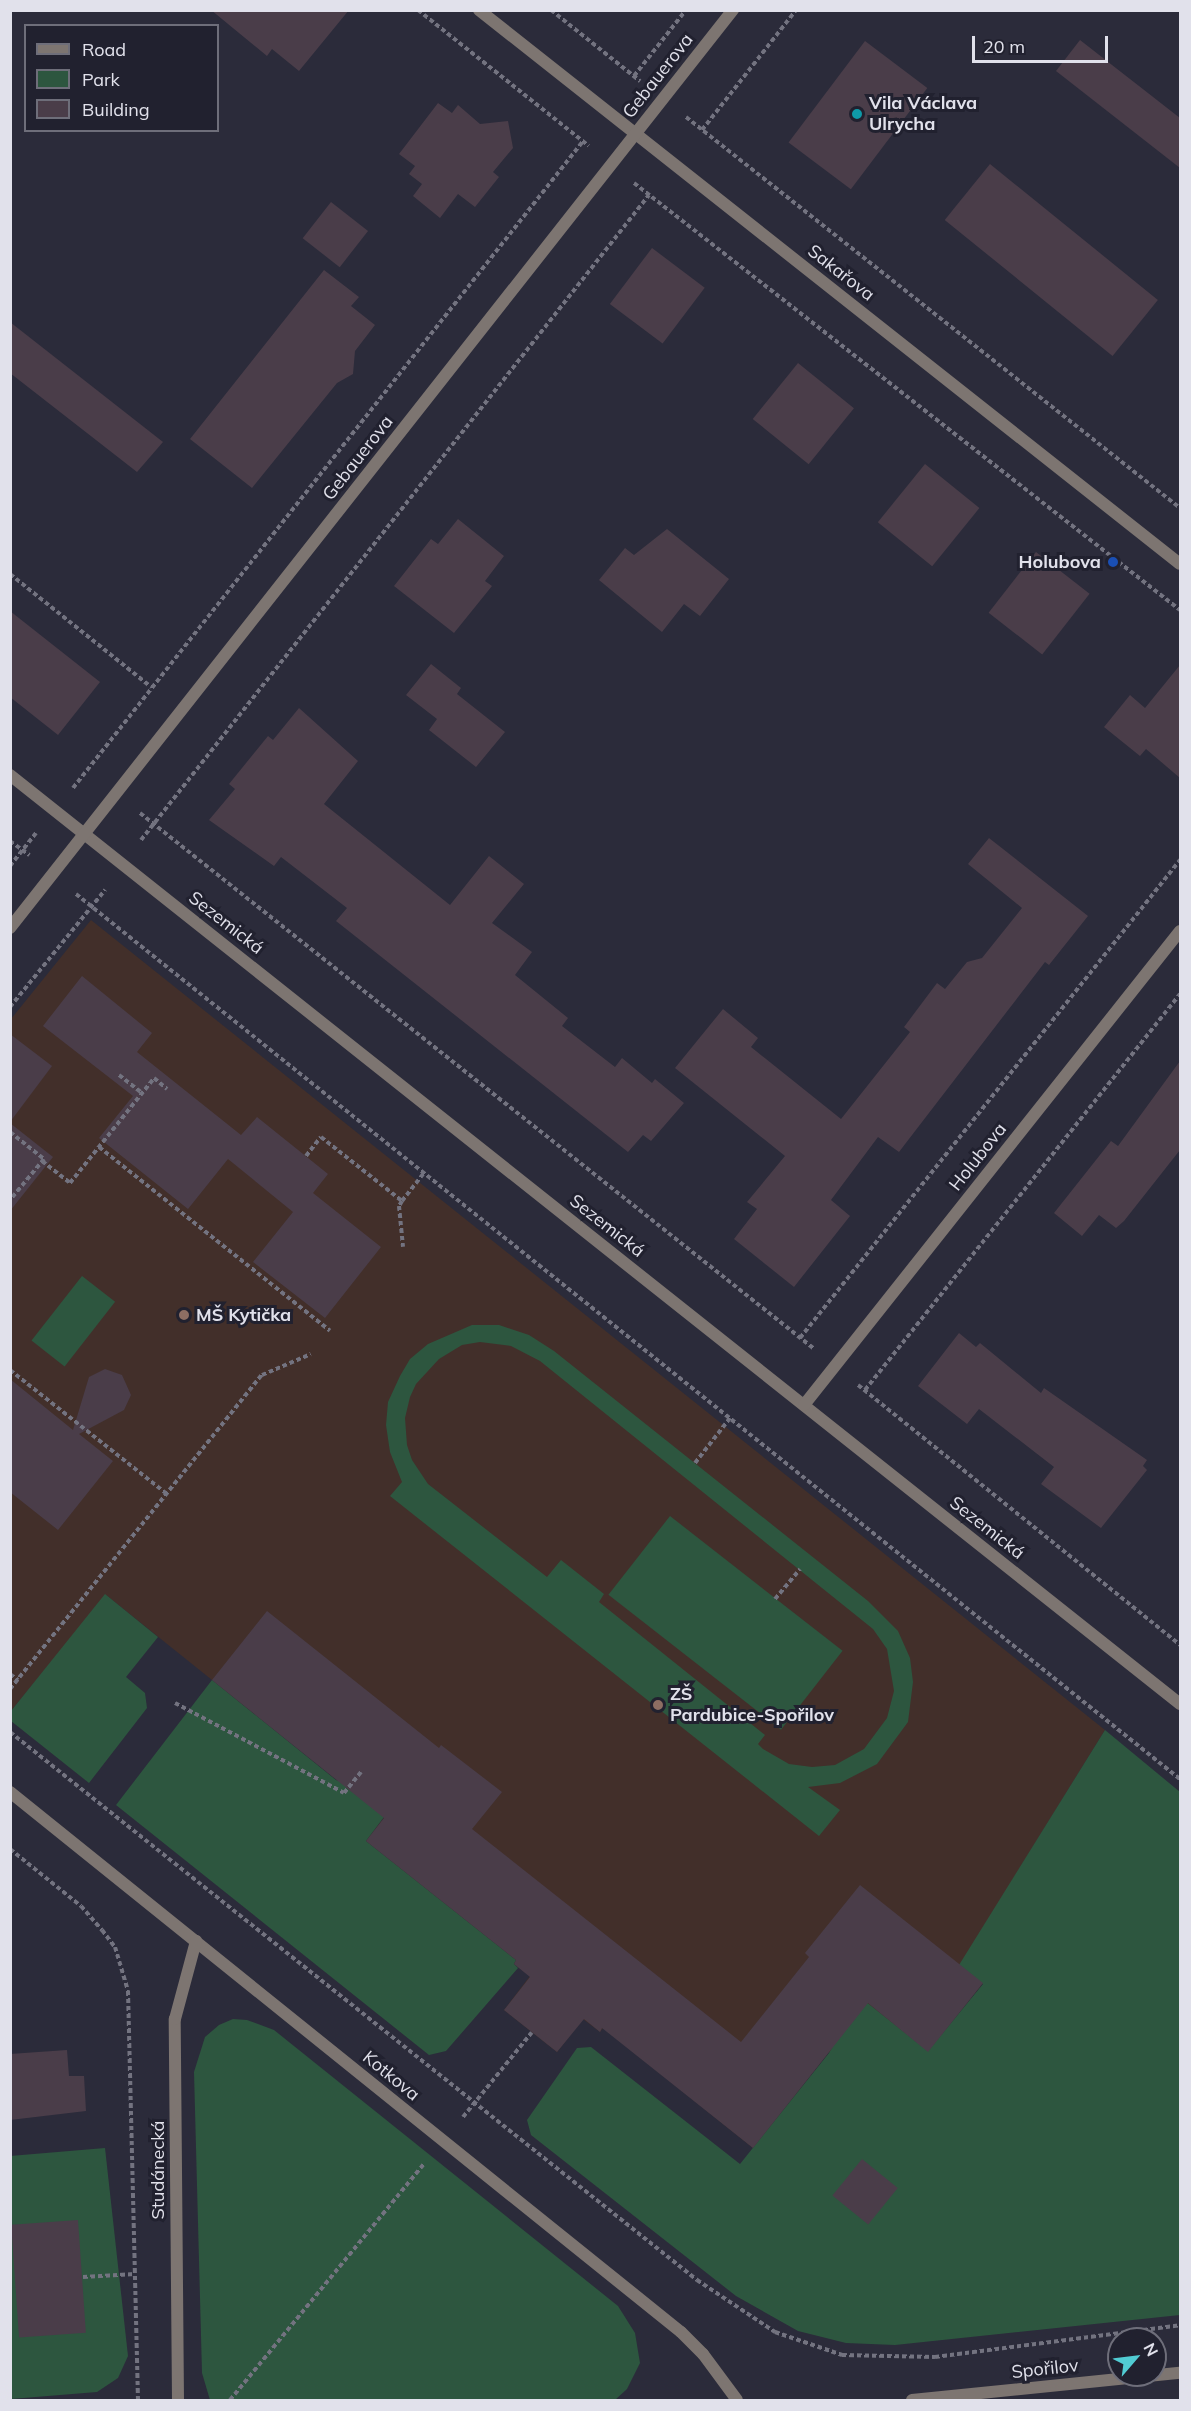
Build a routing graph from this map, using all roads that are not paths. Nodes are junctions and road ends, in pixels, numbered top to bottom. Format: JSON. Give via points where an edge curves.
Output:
{"nodes":[{"id":1,"x":479,"y":10,"type":"edge"},
{"id":2,"x":733,"y":10,"type":"edge"},
{"id":3,"x":636,"y":134,"type":"junction"},
{"id":4,"x":1180,"y":564,"type":"edge"},
{"id":5,"x":10,"y":775,"type":"edge"},
{"id":6,"x":85,"y":834,"type":"junction"},
{"id":7,"x":10,"y":928,"type":"edge"},
{"id":8,"x":1180,"y":931,"type":"edge"},
{"id":9,"x":804,"y":1405,"type":"junction"},
{"id":10,"x":1180,"y":1704,"type":"edge"},
{"id":11,"x":10,"y":1792,"type":"edge"},
{"id":12,"x":196,"y":1941,"type":"junction"},
{"id":13,"x":1180,"y":2373,"type":"edge"},
{"id":14,"x":178,"y":2400,"type":"edge"},
{"id":15,"x":737,"y":2400,"type":"edge"},
{"id":16,"x":912,"y":2400,"type":"edge"}],
"edges":[{"from":1,"to":3,"type":"street","name":"Sakařova"},
{"from":2,"to":3,"type":"street","name":"Gebauerova"},
{"from":3,"to":4,"type":"street","name":"Sakařova"},
{"from":3,"to":6,"type":"street","name":"Gebauerova"},
{"from":5,"to":6,"type":"street","name":"Sezemická"},
{"from":6,"to":7,"type":"street","name":"Gebauerova"},
{"from":6,"to":9,"type":"street","name":"Sezemická"},
{"from":8,"to":9,"type":"street","name":"Holubova"},
{"from":9,"to":10,"type":"street","name":"Sezemická"},
{"from":11,"to":12,"type":"street","name":"Kotkova"},
{"from":12,"to":14,"type":"street","name":"Studánecká","via":[[175,2019]]},
{"from":12,"to":15,"type":"street","name":"Kotkova","via":[[681,2332]]},
{"from":13,"to":16,"type":"street","name":"Spořilov"}]}
